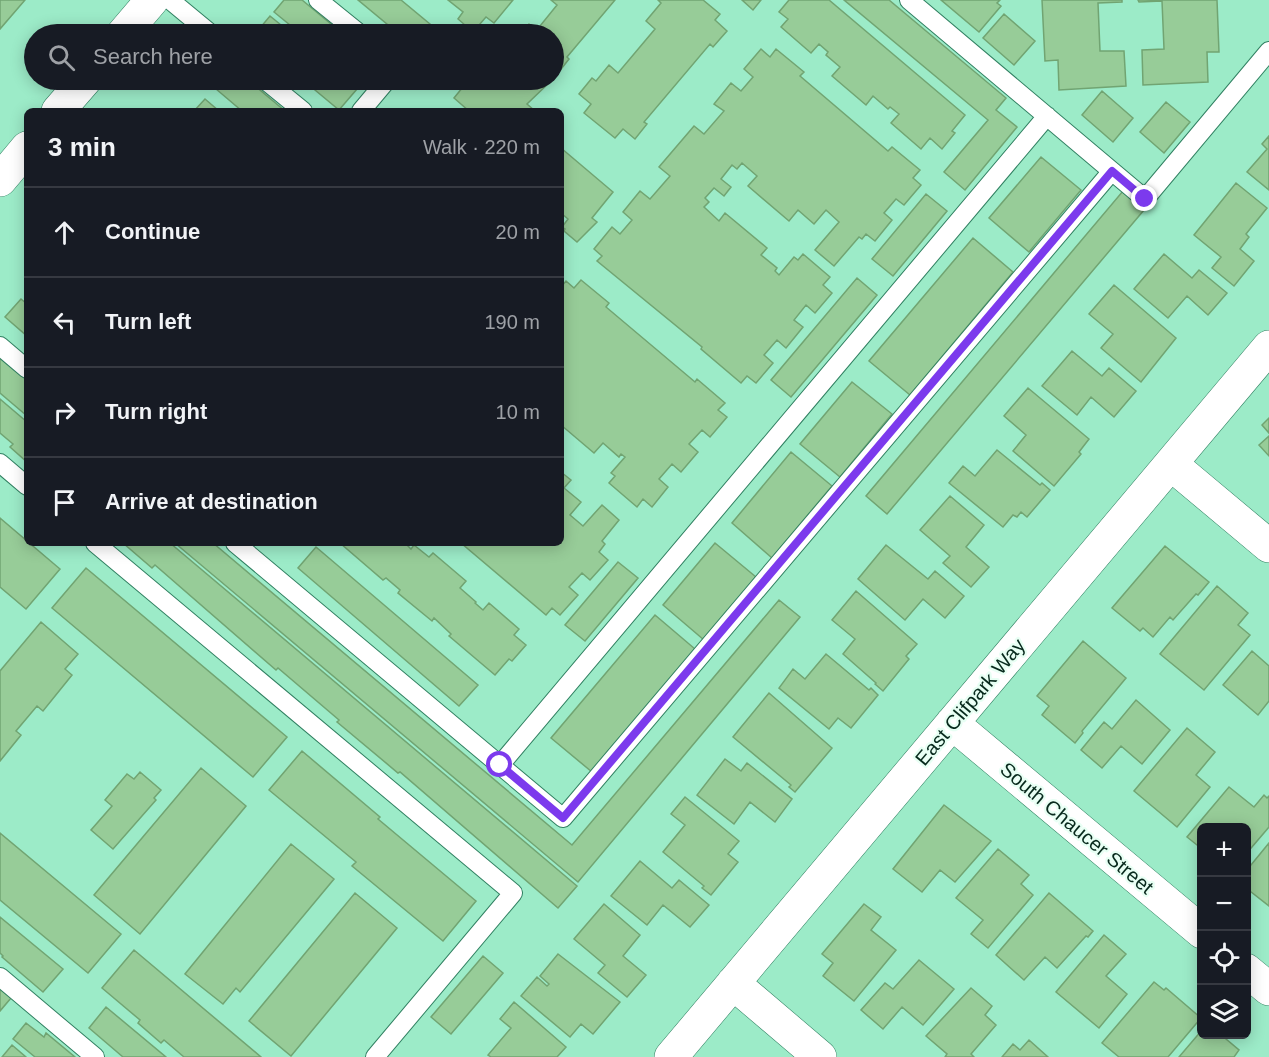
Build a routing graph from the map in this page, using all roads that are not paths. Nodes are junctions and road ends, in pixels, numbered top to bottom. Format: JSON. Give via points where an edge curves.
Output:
{"nodes":[{"id":1,"x":152,"y":0,"type":"edge"},
{"id":2,"x":170,"y":0,"type":"edge"},
{"id":3,"x":318,"y":0,"type":"edge"},
{"id":4,"x":909,"y":0,"type":"edge"},
{"id":5,"x":132,"y":24,"type":"edge"},
{"id":6,"x":199,"y":24,"type":"edge"},
{"id":7,"x":348,"y":24,"type":"edge"},
{"id":8,"x":1269,"y":51,"type":"edge"},
{"id":9,"x":76,"y":90,"type":"edge"},
{"id":10,"x":277,"y":90,"type":"edge"},
{"id":11,"x":379,"y":90,"type":"edge"},
{"id":12,"x":61,"y":108,"type":"edge"},
{"id":13,"x":299,"y":108,"type":"edge"},
{"id":14,"x":364,"y":108,"type":"edge"},
{"id":15,"x":1047,"y":116,"type":"junction"},
{"id":16,"x":24,"y":152,"type":"edge"},
{"id":17,"x":1112,"y":171,"type":"junction"},
{"id":18,"x":0,"y":180,"type":"edge"},
{"id":19,"x":0,"y":346,"type":"edge"},
{"id":20,"x":1269,"y":347,"type":"edge"},
{"id":21,"x":24,"y":366,"type":"edge"},
{"id":22,"x":0,"y":463,"type":"edge"},
{"id":23,"x":1171,"y":464,"type":"junction"},
{"id":24,"x":24,"y":483,"type":"edge"},
{"id":25,"x":99,"y":546,"type":"edge"},
{"id":26,"x":239,"y":546,"type":"edge"},
{"id":27,"x":1269,"y":546,"type":"edge"},
{"id":28,"x":952,"y":723,"type":"junction"},
{"id":29,"x":500,"y":765,"type":"junction"},
{"id":30,"x":1201,"y":931,"type":"edge"},
{"id":31,"x":1251,"y":974,"type":"edge"},
{"id":32,"x":0,"y":977,"type":"edge"},
{"id":33,"x":733,"y":983,"type":"junction"},
{"id":34,"x":1269,"y":989,"type":"edge"},
{"id":35,"x":94,"y":1057,"type":"edge"},
{"id":36,"x":375,"y":1057,"type":"edge"},
{"id":37,"x":670,"y":1057,"type":"edge"},
{"id":38,"x":819,"y":1057,"type":"edge"}],
"edges":[{"from":1,"to":5,"type":"street"},
{"from":2,"to":6,"type":"lane"},
{"from":3,"to":7,"type":"lane"},
{"from":4,"to":15,"type":"lane"},
{"from":8,"to":17,"type":"lane","via":[[1145,199]]},
{"from":9,"to":12,"type":"street"},
{"from":10,"to":13,"type":"lane"},
{"from":11,"to":14,"type":"lane"},
{"from":15,"to":17,"type":"lane"},
{"from":15,"to":29,"type":"lane"},
{"from":16,"to":18,"type":"street"},
{"from":17,"to":29,"type":"lane","via":[[563,818]]},
{"from":19,"to":21,"type":"lane"},
{"from":20,"to":23,"type":"street","name":"East Clifpark Way"},
{"from":22,"to":24,"type":"lane"},
{"from":23,"to":27,"type":"street"},
{"from":23,"to":28,"type":"street","name":"East Clifpark Way"},
{"from":25,"to":36,"type":"lane","via":[[513,893]]},
{"from":26,"to":29,"type":"lane"},
{"from":28,"to":30,"type":"street","name":"South Chaucer Street"},
{"from":28,"to":33,"type":"street","name":"East Clifpark Way"},
{"from":31,"to":34,"type":"street"},
{"from":32,"to":35,"type":"lane"},
{"from":33,"to":37,"type":"street","name":"East Clifpark Way"},
{"from":33,"to":38,"type":"street"}]}
